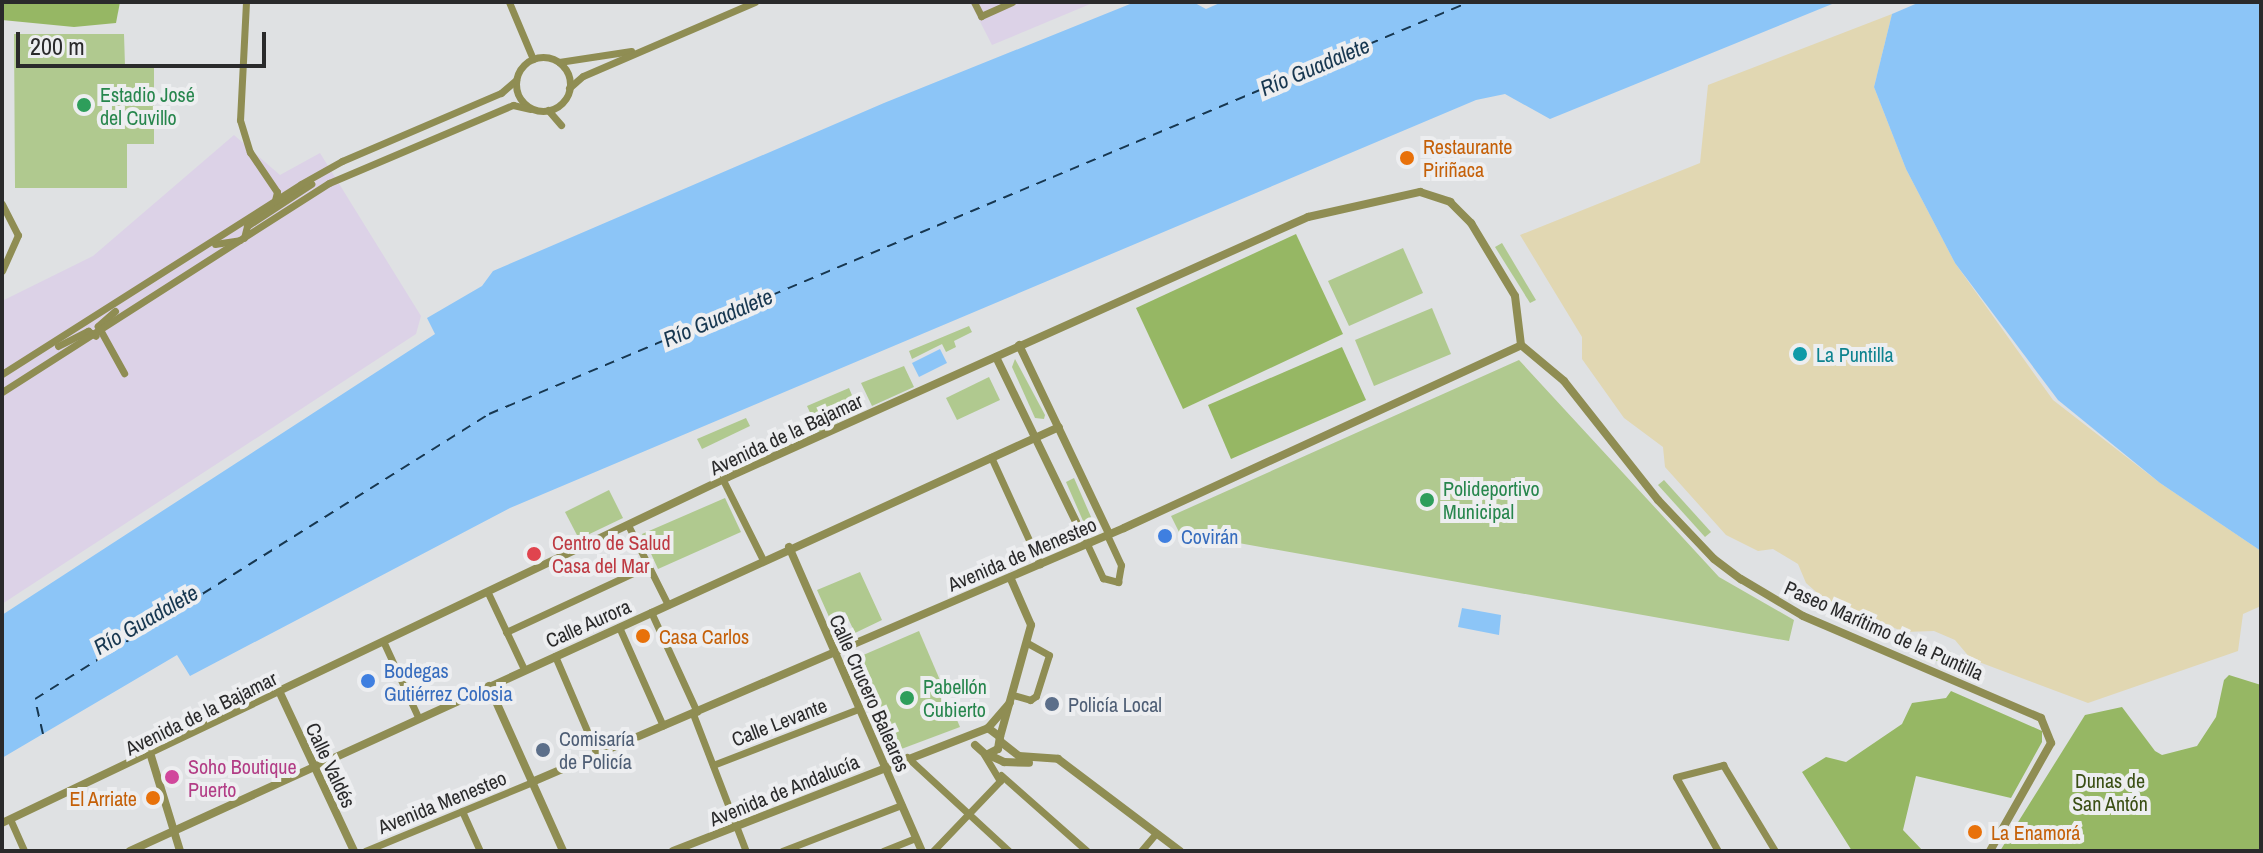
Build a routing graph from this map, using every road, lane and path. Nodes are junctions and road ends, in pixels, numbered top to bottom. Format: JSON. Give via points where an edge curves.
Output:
{"nodes":[{"id":1,"x":246,"y":2,"type":"edge"},
{"id":2,"x":509,"y":2,"type":"edge"},
{"id":3,"x":755,"y":2,"type":"edge"},
{"id":4,"x":974,"y":2,"type":"edge"},
{"id":5,"x":1012,"y":2,"type":"edge"},
{"id":6,"x":742,"y":4,"type":"edge"},
{"id":7,"x":641,"y":50,"type":"junction"},
{"id":8,"x":533,"y":59,"type":"junction"},
{"id":9,"x":559,"y":62,"type":"junction"},
{"id":10,"x":516,"y":80,"type":"junction"},
{"id":11,"x":569,"y":88,"type":"junction"},
{"id":12,"x":559,"y":105,"type":"junction"},
{"id":13,"x":531,"y":109,"type":"junction"},
{"id":14,"x":548,"y":110,"type":"junction"},
{"id":15,"x":342,"y":161,"type":"junction"},
{"id":16,"x":275,"y":200,"type":"junction"},
{"id":17,"x":2,"y":204,"type":"edge"},
{"id":18,"x":242,"y":239,"type":"junction"},
{"id":19,"x":2,"y":271,"type":"edge"},
{"id":20,"x":97,"y":333,"type":"junction"},
{"id":21,"x":1019,"y":345,"type":"junction"},
{"id":22,"x":1521,"y":345,"type":"junction"},
{"id":23,"x":996,"y":357,"type":"junction"},
{"id":24,"x":2,"y":376,"type":"edge"},
{"id":25,"x":2,"y":392,"type":"edge"},
{"id":26,"x":1059,"y":427,"type":"junction"},
{"id":27,"x":1036,"y":437,"type":"junction"},
{"id":28,"x":991,"y":457,"type":"junction"},
{"id":29,"x":723,"y":480,"type":"junction"},
{"id":30,"x":629,"y":527,"type":"junction"},
{"id":31,"x":1108,"y":535,"type":"junction"},
{"id":32,"x":1087,"y":544,"type":"junction"},
{"id":33,"x":789,"y":547,"type":"junction"},
{"id":34,"x":763,"y":560,"type":"junction"},
{"id":35,"x":1040,"y":564,"type":"junction"},
{"id":36,"x":648,"y":566,"type":"junction"},
{"id":37,"x":1010,"y":577,"type":"junction"},
{"id":38,"x":489,"y":595,"type":"junction"},
{"id":39,"x":668,"y":605,"type":"junction"},
{"id":40,"x":651,"y":612,"type":"junction"},
{"id":41,"x":619,"y":627,"type":"junction"},
{"id":42,"x":506,"y":632,"type":"junction"},
{"id":43,"x":384,"y":643,"type":"junction"},
{"id":44,"x":1027,"y":643,"type":"junction"},
{"id":45,"x":834,"y":653,"type":"junction"},
{"id":46,"x":555,"y":656,"type":"junction"},
{"id":47,"x":524,"y":669,"type":"junction"},
{"id":48,"x":489,"y":686,"type":"junction"},
{"id":49,"x":280,"y":693,"type":"junction"},
{"id":50,"x":1011,"y":699,"type":"junction"},
{"id":51,"x":858,"y":709,"type":"junction"},
{"id":52,"x":695,"y":713,"type":"junction"},
{"id":53,"x":418,"y":717,"type":"junction"},
{"id":54,"x":663,"y":726,"type":"junction"},
{"id":55,"x":988,"y":728,"type":"junction"},
{"id":56,"x":978,"y":733,"type":"junction"},
{"id":57,"x":1000,"y":740,"type":"junction"},
{"id":58,"x":952,"y":742,"type":"junction"},
{"id":59,"x":975,"y":745,"type":"junction"},
{"id":60,"x":597,"y":754,"type":"junction"},
{"id":61,"x":986,"y":754,"type":"junction"},
{"id":62,"x":151,"y":756,"type":"junction"},
{"id":63,"x":907,"y":757,"type":"junction"},
{"id":64,"x":1058,"y":759,"type":"junction"},
{"id":65,"x":713,"y":765,"type":"junction"},
{"id":66,"x":314,"y":767,"type":"junction"},
{"id":67,"x":885,"y":767,"type":"junction"},
{"id":68,"x":1001,"y":775,"type":"junction"},
{"id":69,"x":532,"y":782,"type":"junction"},
{"id":70,"x":901,"y":805,"type":"junction"},
{"id":71,"x":462,"y":811,"type":"junction"},
{"id":72,"x":967,"y":814,"type":"junction"},
{"id":73,"x":6,"y":821,"type":"edge"},
{"id":74,"x":736,"y":826,"type":"junction"},
{"id":75,"x":173,"y":829,"type":"junction"},
{"id":76,"x":1156,"y":833,"type":"junction"},
{"id":77,"x":916,"y":838,"type":"junction"},
{"id":78,"x":24,"y":851,"type":"edge"},
{"id":79,"x":130,"y":851,"type":"edge"},
{"id":80,"x":180,"y":851,"type":"edge"},
{"id":81,"x":354,"y":851,"type":"edge"},
{"id":82,"x":365,"y":851,"type":"edge"},
{"id":83,"x":480,"y":851,"type":"edge"},
{"id":84,"x":563,"y":851,"type":"edge"},
{"id":85,"x":673,"y":851,"type":"edge"},
{"id":86,"x":746,"y":851,"type":"edge"},
{"id":87,"x":782,"y":851,"type":"edge"},
{"id":88,"x":883,"y":851,"type":"edge"},
{"id":89,"x":922,"y":851,"type":"edge"},
{"id":90,"x":933,"y":851,"type":"edge"},
{"id":91,"x":1009,"y":851,"type":"edge"},
{"id":92,"x":1087,"y":851,"type":"edge"},
{"id":93,"x":1141,"y":851,"type":"edge"},
{"id":94,"x":1180,"y":851,"type":"edge"},
{"id":95,"x":1718,"y":851,"type":"edge"},
{"id":96,"x":1775,"y":851,"type":"edge"},
{"id":97,"x":1990,"y":851,"type":"edge"}],
"edges":[{"from":1,"to":16,"type":"street","via":[[240,120],[250,152],[277,192]]},
{"from":2,"to":8,"type":"street"},
{"from":3,"to":6,"type":"street"},
{"from":4,"to":5,"type":"street","via":[[981,16]]},
{"from":6,"to":7,"type":"street"},
{"from":7,"to":9,"type":"street"},
{"from":7,"to":11,"type":"street"},
{"from":8,"to":9,"type":"street"},
{"from":8,"to":10,"type":"street"},
{"from":9,"to":11,"type":"street","via":[[567,71]]},
{"from":10,"to":13,"type":"street","via":[[522,102]]},
{"from":10,"to":15,"type":"street","via":[[501,93]]},
{"from":11,"to":12,"type":"street"},
{"from":12,"to":14,"type":"street"},
{"from":12,"to":14,"type":"street","via":[[561,125]]},
{"from":13,"to":14,"type":"street"},
{"from":13,"to":18,"type":"street","via":[[513,105],[329,183]]},
{"from":15,"to":16,"type":"street"},
{"from":15,"to":18,"type":"street","via":[[247,226]]},
{"from":16,"to":24,"type":"street"},
{"from":17,"to":19,"type":"street","via":[[18,235]]},
{"from":18,"to":20,"type":"street"},
{"from":20,"to":20,"type":"street","via":[[124,373]]},
{"from":20,"to":24,"type":"street","via":[[78,335]]},
{"from":20,"to":25,"type":"street"},
{"from":21,"to":22,"type":"street","name":"Avenida de la Bajamar","via":[[1308,217],[1420,192],[1450,202],[1471,223],[1515,296]]},
{"from":21,"to":23,"type":"street","name":"Avenida de la Bajamar"},
{"from":21,"to":26,"type":"street"},
{"from":22,"to":31,"type":"street","name":"Avenida de Menesteo"},
{"from":22,"to":97,"type":"street","name":"Paseo Marítimo de la Puntilla","via":[[1564,381],[1658,500],[1714,559],[1741,579],[1803,616],[2027,711],[2046,725],[2051,743]]},
{"from":23,"to":27,"type":"street"},
{"from":23,"to":29,"type":"street","name":"Avenida de la Bajamar"},
{"from":26,"to":27,"type":"street","name":"Calle Aurora"},
{"from":26,"to":31,"type":"street"},
{"from":27,"to":28,"type":"street","name":"Calle Aurora"},
{"from":27,"to":32,"type":"street"},
{"from":28,"to":33,"type":"street","name":"Calle Aurora"},
{"from":28,"to":35,"type":"street"},
{"from":29,"to":30,"type":"street","name":"Avenida de la Bajamar"},
{"from":29,"to":34,"type":"street"},
{"from":30,"to":36,"type":"street"},
{"from":30,"to":38,"type":"street","name":"Avenida de la Bajamar"},
{"from":31,"to":32,"type":"street","name":"Avenida de Menesteo"},
{"from":31,"to":32,"type":"street","via":[[1121,565],[1118,582],[1103,578]]},
{"from":32,"to":35,"type":"street","name":"Avenida de Menesteo"},
{"from":33,"to":34,"type":"street","name":"Calle Aurora"},
{"from":33,"to":45,"type":"street","name":"Calle Crucero Baleares"},
{"from":34,"to":39,"type":"street","name":"Calle Aurora"},
{"from":35,"to":37,"type":"street","name":"Avenida de Menesteo"},
{"from":36,"to":39,"type":"street"},
{"from":36,"to":42,"type":"street"},
{"from":37,"to":44,"type":"street","via":[[1031,625]]},
{"from":37,"to":45,"type":"street","name":"Avenida de Menesteo"},
{"from":38,"to":42,"type":"street"},
{"from":38,"to":43,"type":"street","name":"Avenida de la Bajamar"},
{"from":39,"to":40,"type":"street","name":"Calle Aurora"},
{"from":40,"to":41,"type":"street","name":"Calle Aurora"},
{"from":40,"to":52,"type":"street"},
{"from":41,"to":46,"type":"street","name":"Calle Aurora"},
{"from":41,"to":54,"type":"street"},
{"from":42,"to":47,"type":"street"},
{"from":43,"to":49,"type":"street","name":"Avenida de la Bajamar"},
{"from":43,"to":53,"type":"street"},
{"from":44,"to":50,"type":"street"},
{"from":44,"to":50,"type":"street","via":[[1049,655],[1036,696]]},
{"from":45,"to":51,"type":"street","name":"Calle Crucero Baleares"},
{"from":45,"to":52,"type":"street","name":"Avenida de Menesteo"},
{"from":46,"to":47,"type":"street","name":"Calle Aurora"},
{"from":46,"to":60,"type":"street"},
{"from":47,"to":48,"type":"street","name":"Calle Aurora"},
{"from":48,"to":53,"type":"street","name":"Calle Aurora"},
{"from":48,"to":69,"type":"street"},
{"from":49,"to":62,"type":"street","name":"Avenida de la Bajamar"},
{"from":49,"to":66,"type":"street","name":"Calle Valdés"},
{"from":50,"to":55,"type":"street"},
{"from":50,"to":57,"type":"street"},
{"from":51,"to":65,"type":"street","name":"Calle Levante"},
{"from":51,"to":67,"type":"street","name":"Calle Crucero Baleares"},
{"from":52,"to":54,"type":"street","name":"Avenida de Menesteo"},
{"from":52,"to":65,"type":"street"},
{"from":53,"to":66,"type":"street","name":"Calle Aurora"},
{"from":54,"to":60,"type":"street","name":"Avenida de Menesteo"},
{"from":55,"to":56,"type":"street","name":"Avenida de Andalucía"},
{"from":55,"to":57,"type":"street"},
{"from":56,"to":58,"type":"street","name":"Avenida de Andalucía"},
{"from":56,"to":59,"type":"street"},
{"from":57,"to":61,"type":"street"},
{"from":57,"to":64,"type":"street","via":[[1019,756]]},
{"from":58,"to":59,"type":"street","name":"Avenida de Andalucía"},
{"from":58,"to":63,"type":"street","name":"Avenida de Andalucía"},
{"from":59,"to":61,"type":"street"},
{"from":60,"to":69,"type":"street","name":"Avenida de Menesteo"},
{"from":61,"to":64,"type":"street","via":[[1004,762]]},
{"from":61,"to":68,"type":"street"},
{"from":62,"to":73,"type":"street","name":"Avenida de la Bajamar"},
{"from":62,"to":75,"type":"street"},
{"from":63,"to":67,"type":"street","name":"Avenida de Andalucía"},
{"from":63,"to":72,"type":"street"},
{"from":64,"to":76,"type":"street"},
{"from":65,"to":74,"type":"street"},
{"from":66,"to":75,"type":"street","name":"Calle Aurora"},
{"from":66,"to":81,"type":"street","name":"Calle Valdés"},
{"from":67,"to":70,"type":"street","name":"Calle Crucero Baleares"},
{"from":67,"to":74,"type":"street","name":"Avenida de Andalucía"},
{"from":68,"to":72,"type":"street"},
{"from":68,"to":92,"type":"street"},
{"from":69,"to":71,"type":"street","name":"Avenida Menesteo"},
{"from":69,"to":84,"type":"street"},
{"from":70,"to":77,"type":"street","name":"Calle Crucero Baleares"},
{"from":70,"to":87,"type":"street"},
{"from":71,"to":82,"type":"street","name":"Avenida Menesteo"},
{"from":71,"to":83,"type":"street"},
{"from":72,"to":90,"type":"street"},
{"from":72,"to":91,"type":"street"},
{"from":73,"to":78,"type":"street"},
{"from":74,"to":85,"type":"street","name":"Avenida de Andalucía"},
{"from":74,"to":86,"type":"street"},
{"from":75,"to":79,"type":"street","name":"Calle Aurora"},
{"from":75,"to":80,"type":"street"},
{"from":76,"to":93,"type":"street"},
{"from":76,"to":94,"type":"street"},
{"from":77,"to":88,"type":"street"},
{"from":77,"to":89,"type":"street","name":"Calle Crucero Baleares"},
{"from":95,"to":96,"type":"street","via":[[1676,777],[1723,765]]}]}
